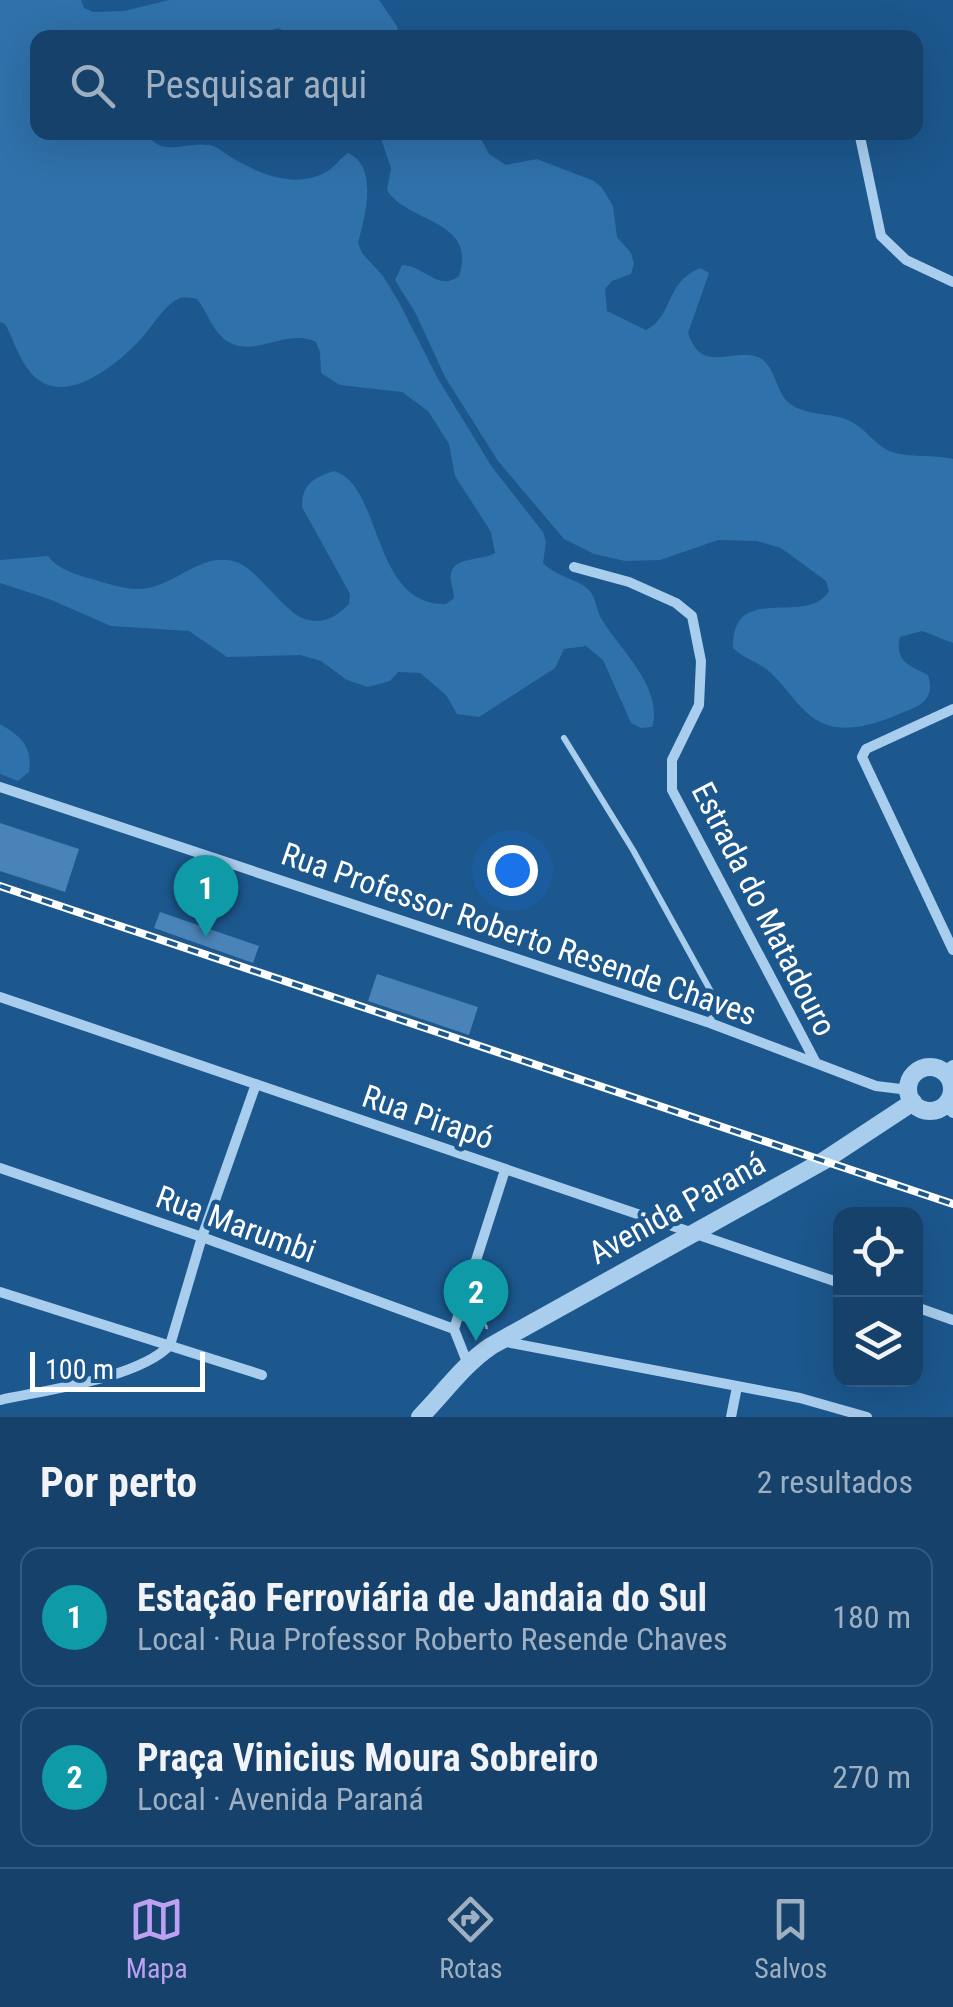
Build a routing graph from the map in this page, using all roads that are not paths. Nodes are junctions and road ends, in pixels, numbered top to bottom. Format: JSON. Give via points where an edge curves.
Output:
{"nodes":[{"id":1,"x":862,"y":140,"type":"edge"},
{"id":2,"x":953,"y":282,"type":"edge"},
{"id":3,"x":574,"y":567,"type":"dead end"},
{"id":4,"x":953,"y":710,"type":"edge"},
{"id":5,"x":564,"y":738,"type":"dead end"},
{"id":6,"x":0,"y":787,"type":"edge"},
{"id":7,"x":951,"y":942,"type":"edge"},
{"id":8,"x":0,"y":997,"type":"edge"},
{"id":9,"x":710,"y":1023,"type":"junction"},
{"id":10,"x":815,"y":1062,"type":"junction"},
{"id":11,"x":948,"y":1068,"type":"edge"},
{"id":12,"x":256,"y":1084,"type":"junction"},
{"id":13,"x":911,"y":1096,"type":"junction"},
{"id":14,"x":951,"y":1100,"type":"edge"},
{"id":15,"x":0,"y":1168,"type":"edge"},
{"id":16,"x":506,"y":1170,"type":"junction"},
{"id":17,"x":692,"y":1234,"type":"junction"},
{"id":18,"x":202,"y":1237,"type":"junction"},
{"id":19,"x":833,"y":1281,"type":"edge"},
{"id":20,"x":0,"y":1292,"type":"edge"},
{"id":21,"x":923,"y":1310,"type":"edge"},
{"id":22,"x":953,"y":1320,"type":"edge"},
{"id":23,"x":454,"y":1329,"type":"junction"},
{"id":24,"x":500,"y":1340,"type":"junction"},
{"id":25,"x":170,"y":1345,"type":"junction"},
{"id":26,"x":468,"y":1362,"type":"junction"},
{"id":27,"x":262,"y":1376,"type":"dead end"},
{"id":28,"x":737,"y":1387,"type":"junction"},
{"id":29,"x":0,"y":1400,"type":"edge"},
{"id":30,"x":420,"y":1417,"type":"edge"},
{"id":31,"x":731,"y":1417,"type":"edge"},
{"id":32,"x":867,"y":1417,"type":"edge"}],
"edges":[{"from":1,"to":2,"type":"street","via":[[881,236],[906,260]]},
{"from":3,"to":10,"type":"street","name":"Estrada do Matadouro","via":[[629,582],[692,616],[701,661],[699,705],[672,760],[672,790]]},
{"from":4,"to":7,"type":"street","via":[[862,757]]},
{"from":5,"to":9,"type":"lane","via":[[714,997]]},
{"from":6,"to":9,"type":"street","name":"Rua Professor Roberto Resende Chaves"},
{"from":8,"to":12,"type":"street","name":"Rua Pirapó"},
{"from":9,"to":10,"type":"street","name":"Rua Professor Roberto Resende Chaves"},
{"from":10,"to":13,"type":"street","name":"Rua Professor Roberto Resende Chaves"},
{"from":11,"to":13,"type":"street","via":[[917,1071]]},
{"from":11,"to":14,"type":"street"},
{"from":12,"to":16,"type":"street","name":"Rua Pirapó"},
{"from":12,"to":18,"type":"street"},
{"from":13,"to":14,"type":"street","via":[[924,1110]]},
{"from":13,"to":17,"type":"street","name":"Avenida Paraná","via":[[825,1160]]},
{"from":15,"to":18,"type":"street","name":"Rua Marumbi"},
{"from":16,"to":17,"type":"street","name":"Rua Pirapó"},
{"from":16,"to":23,"type":"street"},
{"from":17,"to":19,"type":"street","name":"Rua Pirapó"},
{"from":17,"to":24,"type":"street","name":"Avenida Paraná"},
{"from":18,"to":23,"type":"street","name":"Rua Marumbi"},
{"from":18,"to":25,"type":"street"},
{"from":20,"to":25,"type":"street"},
{"from":21,"to":22,"type":"street"},
{"from":23,"to":26,"type":"street"},
{"from":24,"to":26,"type":"street","name":"Avenida Paraná"},
{"from":24,"to":28,"type":"street"},
{"from":25,"to":27,"type":"street"},
{"from":25,"to":29,"type":"street","via":[[129,1370]]},
{"from":26,"to":30,"type":"street","name":"Avenida Paraná"},
{"from":28,"to":31,"type":"street"},
{"from":28,"to":32,"type":"street"}]}
